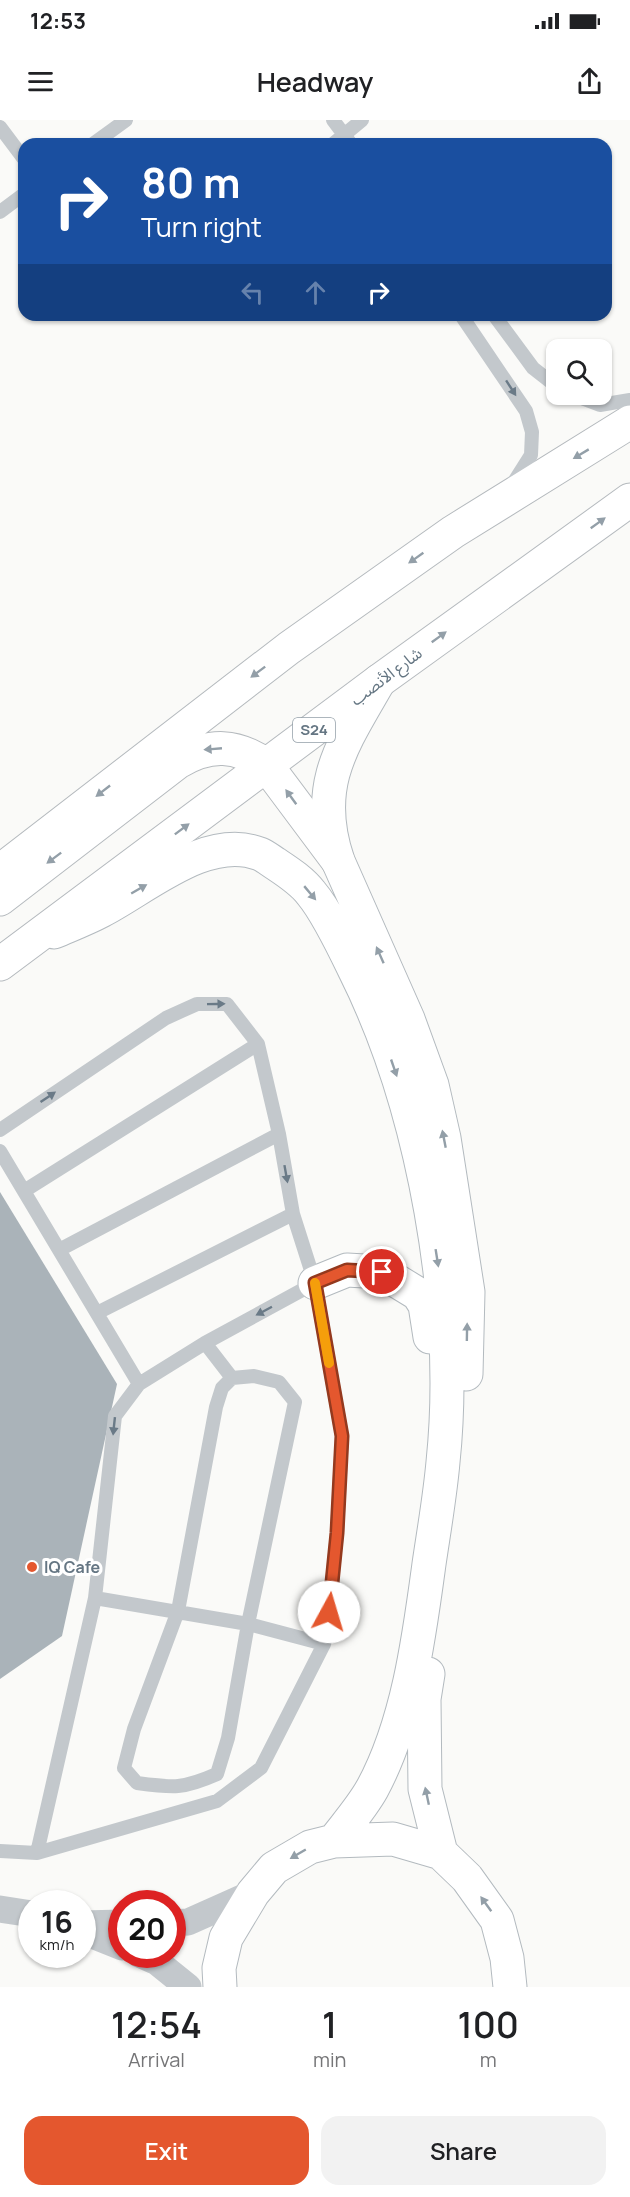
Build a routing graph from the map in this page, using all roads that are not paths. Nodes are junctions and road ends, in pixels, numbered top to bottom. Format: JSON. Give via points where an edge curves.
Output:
{"nodes":[{"id":1,"x":126,"y":120,"type":"edge"},
{"id":2,"x":333,"y":120,"type":"edge"},
{"id":3,"x":362,"y":120,"type":"edge"},
{"id":4,"x":0,"y":128,"type":"edge"},
{"id":5,"x":101,"y":138,"type":"edge"},
{"id":6,"x":347,"y":138,"type":"edge"},
{"id":7,"x":349,"y":138,"type":"edge"},
{"id":8,"x":18,"y":151,"type":"edge"},
{"id":9,"x":18,"y":198,"type":"edge"},
{"id":10,"x":0,"y":212,"type":"edge"},
{"id":11,"x":465,"y":321,"type":"edge"},
{"id":12,"x":498,"y":321,"type":"edge"},
{"id":13,"x":546,"y":378,"type":"edge"},
{"id":14,"x":630,"y":400,"type":"edge"},
{"id":15,"x":612,"y":403,"type":"edge"},
{"id":16,"x":630,"y":423,"type":"edge"},
{"id":17,"x":630,"y":500,"type":"edge"},
{"id":18,"x":453,"y":532,"type":"junction"},
{"id":19,"x":379,"y":681,"type":"junction"},
{"id":20,"x":267,"y":766,"type":"junction"},
{"id":21,"x":338,"y":861,"type":"junction"},
{"id":22,"x":0,"y":871,"type":"edge"},
{"id":23,"x":0,"y":899,"type":"edge"},
{"id":24,"x":30,"y":942,"type":"junction"},
{"id":25,"x":0,"y":964,"type":"edge"},
{"id":26,"x":258,"y":1044,"type":"junction"},
{"id":27,"x":0,"y":1130,"type":"edge"},
{"id":28,"x":279,"y":1134,"type":"junction"},
{"id":29,"x":0,"y":1151,"type":"edge"},
{"id":30,"x":24,"y":1191,"type":"junction"},
{"id":31,"x":293,"y":1214,"type":"junction"},
{"id":32,"x":59,"y":1250,"type":"junction"},
{"id":33,"x":315,"y":1283,"type":"junction"},
{"id":34,"x":97,"y":1313,"type":"junction"},
{"id":35,"x":205,"y":1343,"type":"junction"},
{"id":36,"x":232,"y":1378,"type":"junction"},
{"id":37,"x":139,"y":1384,"type":"junction"},
{"id":38,"x":444,"y":1460,"type":"junction"},
{"id":39,"x":95,"y":1598,"type":"junction"},
{"id":40,"x":178,"y":1611,"type":"junction"},
{"id":41,"x":248,"y":1624,"type":"junction"},
{"id":42,"x":324,"y":1644,"type":"junction"},
{"id":43,"x":334,"y":1841,"type":"junction"},
{"id":44,"x":0,"y":1851,"type":"edge"},
{"id":45,"x":441,"y":1853,"type":"junction"},
{"id":46,"x":37,"y":1854,"type":"junction"},
{"id":47,"x":253,"y":1893,"type":"junction"},
{"id":48,"x":0,"y":1909,"type":"edge"},
{"id":49,"x":18,"y":1912,"type":"edge"},
{"id":50,"x":186,"y":1923,"type":"edge"},
{"id":51,"x":164,"y":1968,"type":"edge"},
{"id":52,"x":508,"y":1972,"type":"edge"},
{"id":53,"x":188,"y":1987,"type":"edge"},
{"id":54,"x":220,"y":1987,"type":"edge"},
{"id":55,"x":535,"y":1987,"type":"edge"}],
"edges":[{"from":1,"to":5,"type":"lane"},
{"from":2,"to":6,"type":"lane"},
{"from":3,"to":7,"type":"lane"},
{"from":4,"to":8,"type":"lane"},
{"from":9,"to":10,"type":"lane"},
{"from":11,"to":18,"type":"lane","one_way":true,"via":[[526,411],[532,432],[531,455],[510,489]]},
{"from":12,"to":13,"type":"lane","via":[[533,368]]},
{"from":14,"to":15,"type":"lane"},
{"from":16,"to":18,"type":"main road","one_way":true},
{"from":19,"to":17,"type":"main road","name":"شارع الأنصب","number":"S24","one_way":true},
{"from":18,"to":22,"type":"main road","one_way":true,"via":[[289,648]]},
{"from":19,"to":20,"type":"main road","name":"شارع الأنصب","number":"S24"},
{"from":19,"to":21,"type":"main road","via":[[344,742],[330,782],[328,823]]},
{"from":21,"to":20,"type":"main road","one_way":true},
{"from":20,"to":23,"type":"main road","one_way":true,"via":[[239,750],[220,748],[191,754]]},
{"from":24,"to":20,"type":"main road","name":"شارع الأنصب","number":"S24","one_way":true},
{"from":45,"to":21,"type":"main road","one_way":true,"via":[[425,1789],[424,1699],[464,1469],[468,1292],[432,1085],[408,1019]]},
{"from":24,"to":25,"type":"main road","name":"شارع الأنصب","number":"S24"},
{"from":24,"to":38,"type":"main road","one_way":true,"via":[[100,911],[188,860],[226,848],[260,854],[288,871],[311,893],[374,1010],[410,1114],[441,1283],[447,1380]]},
{"from":27,"to":26,"type":"lane","one_way":true,"via":[[166,1018],[196,1004],[227,1004]]},
{"from":26,"to":28,"type":"lane"},
{"from":26,"to":30,"type":"lane"},
{"from":28,"to":31,"type":"lane","one_way":true},
{"from":28,"to":32,"type":"lane"},
{"from":29,"to":30,"type":"lane"},
{"from":30,"to":32,"type":"lane"},
{"from":31,"to":33,"type":"lane"},
{"from":31,"to":34,"type":"lane"},
{"from":32,"to":34,"type":"lane"},
{"from":33,"to":35,"type":"lane","one_way":true},
{"from":33,"to":38,"type":"main road","via":[[347,1270],[366,1270],[382,1272],[418,1294],[428,1320]]},
{"from":33,"to":42,"type":"lane","via":[[342,1436],[337,1533]]},
{"from":34,"to":37,"type":"lane"},
{"from":35,"to":36,"type":"lane"},
{"from":35,"to":37,"type":"lane"},
{"from":36,"to":40,"type":"lane","via":[[222,1388],[216,1407]]},
{"from":36,"to":41,"type":"lane","via":[[279,1382],[295,1402]]},
{"from":37,"to":39,"type":"lane","one_way":true,"via":[[115,1416]]},
{"from":38,"to":43,"type":"main road","via":[[406,1695],[388,1754],[371,1791]]},
{"from":39,"to":40,"type":"lane"},
{"from":39,"to":46,"type":"lane"},
{"from":40,"to":41,"type":"lane"},
{"from":40,"to":41,"type":"lane","via":[[134,1729],[124,1768],[137,1783],[171,1788],[217,1774],[228,1738]]},
{"from":41,"to":42,"type":"lane"},
{"from":42,"to":46,"type":"lane","via":[[261,1767],[217,1801]]},
{"from":43,"to":45,"type":"main road","via":[[393,1839]]},
{"from":43,"to":47,"type":"main road","one_way":true,"via":[[310,1847],[274,1868]]},
{"from":44,"to":46,"type":"lane"},
{"from":52,"to":45,"type":"main road","one_way":true,"via":[[497,1920],[467,1878]]},
{"from":47,"to":50,"type":"street"},
{"from":47,"to":54,"type":"main road","via":[[225,1938]]},
{"from":48,"to":49,"type":"street"},
{"from":51,"to":53,"type":"street"},
{"from":52,"to":55,"type":"main road"}]}
